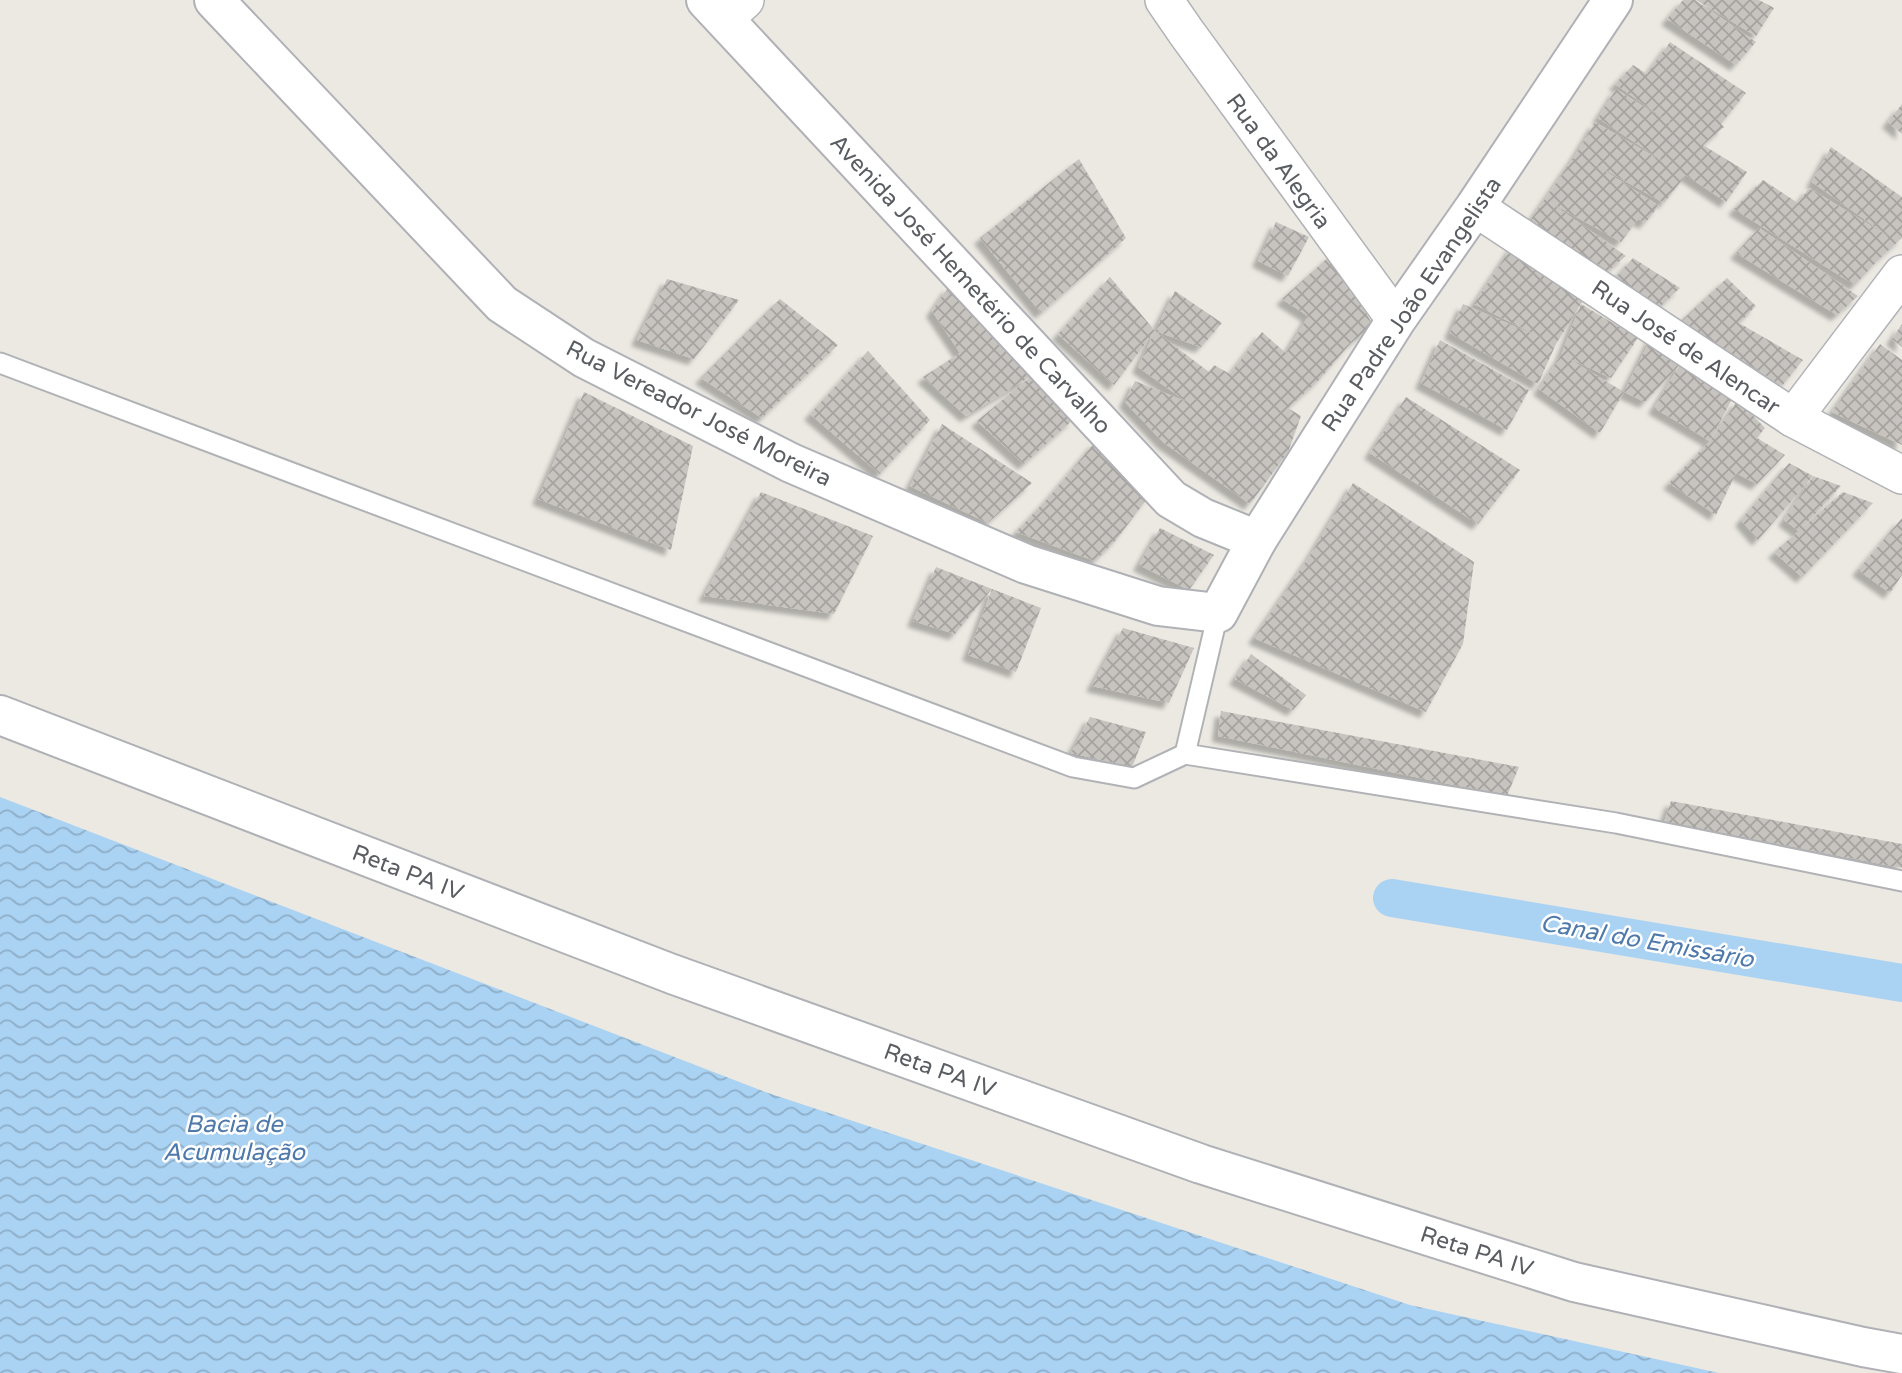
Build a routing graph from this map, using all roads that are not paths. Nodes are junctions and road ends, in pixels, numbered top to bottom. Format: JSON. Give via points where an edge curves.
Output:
{"nodes":[{"id":1,"x":215,"y":0,"type":"edge"},
{"id":2,"x":1164,"y":0,"type":"edge"},
{"id":3,"x":1613,"y":0,"type":"edge"},
{"id":4,"x":725,"y":6,"type":"edge"},
{"id":5,"x":1475,"y":207,"type":"junction"},
{"id":6,"x":1902,"y":274,"type":"edge"},
{"id":7,"x":1396,"y":320,"type":"junction"},
{"id":8,"x":0,"y":363,"type":"edge"},
{"id":9,"x":1793,"y":418,"type":"junction"},
{"id":10,"x":1902,"y":475,"type":"edge"},
{"id":11,"x":1257,"y":540,"type":"junction"},
{"id":12,"x":1218,"y":613,"type":"junction"},
{"id":13,"x":0,"y":715,"type":"edge"},
{"id":14,"x":1185,"y":754,"type":"junction"},
{"id":15,"x":1902,"y":881,"type":"edge"},
{"id":16,"x":1902,"y":1354,"type":"edge"}],
"edges":[{"from":1,"to":12,"type":"street","name":"Rua Vereador José Moreira","via":[[502,304],[583,358],[791,463],[1026,564],[1158,606]]},
{"from":2,"to":7,"type":"street","name":"Rua da Alegria"},
{"from":3,"to":5,"type":"street","name":"Rua Padre João Evangelista"},
{"from":4,"to":11,"type":"street","name":"Avenida José Hemetério de Carvalho","via":[[1171,499]]},
{"from":5,"to":7,"type":"street","name":"Rua Padre João Evangelista"},
{"from":5,"to":9,"type":"street","name":"Rua José de Alencar"},
{"from":6,"to":9,"type":"street"},
{"from":7,"to":11,"type":"street","name":"Rua Padre João Evangelista"},
{"from":8,"to":14,"type":"lane","via":[[1073,766],[1134,778]]},
{"from":9,"to":10,"type":"street","name":"Rua José de Alencar"},
{"from":11,"to":12,"type":"street","name":"Rua Padre João Evangelista"},
{"from":12,"to":14,"type":"lane"},
{"from":13,"to":16,"type":"street","name":"Reta PA IV","via":[[672,974],[1201,1164],[1574,1282]]},
{"from":14,"to":15,"type":"lane","via":[[1616,823]]}]}
